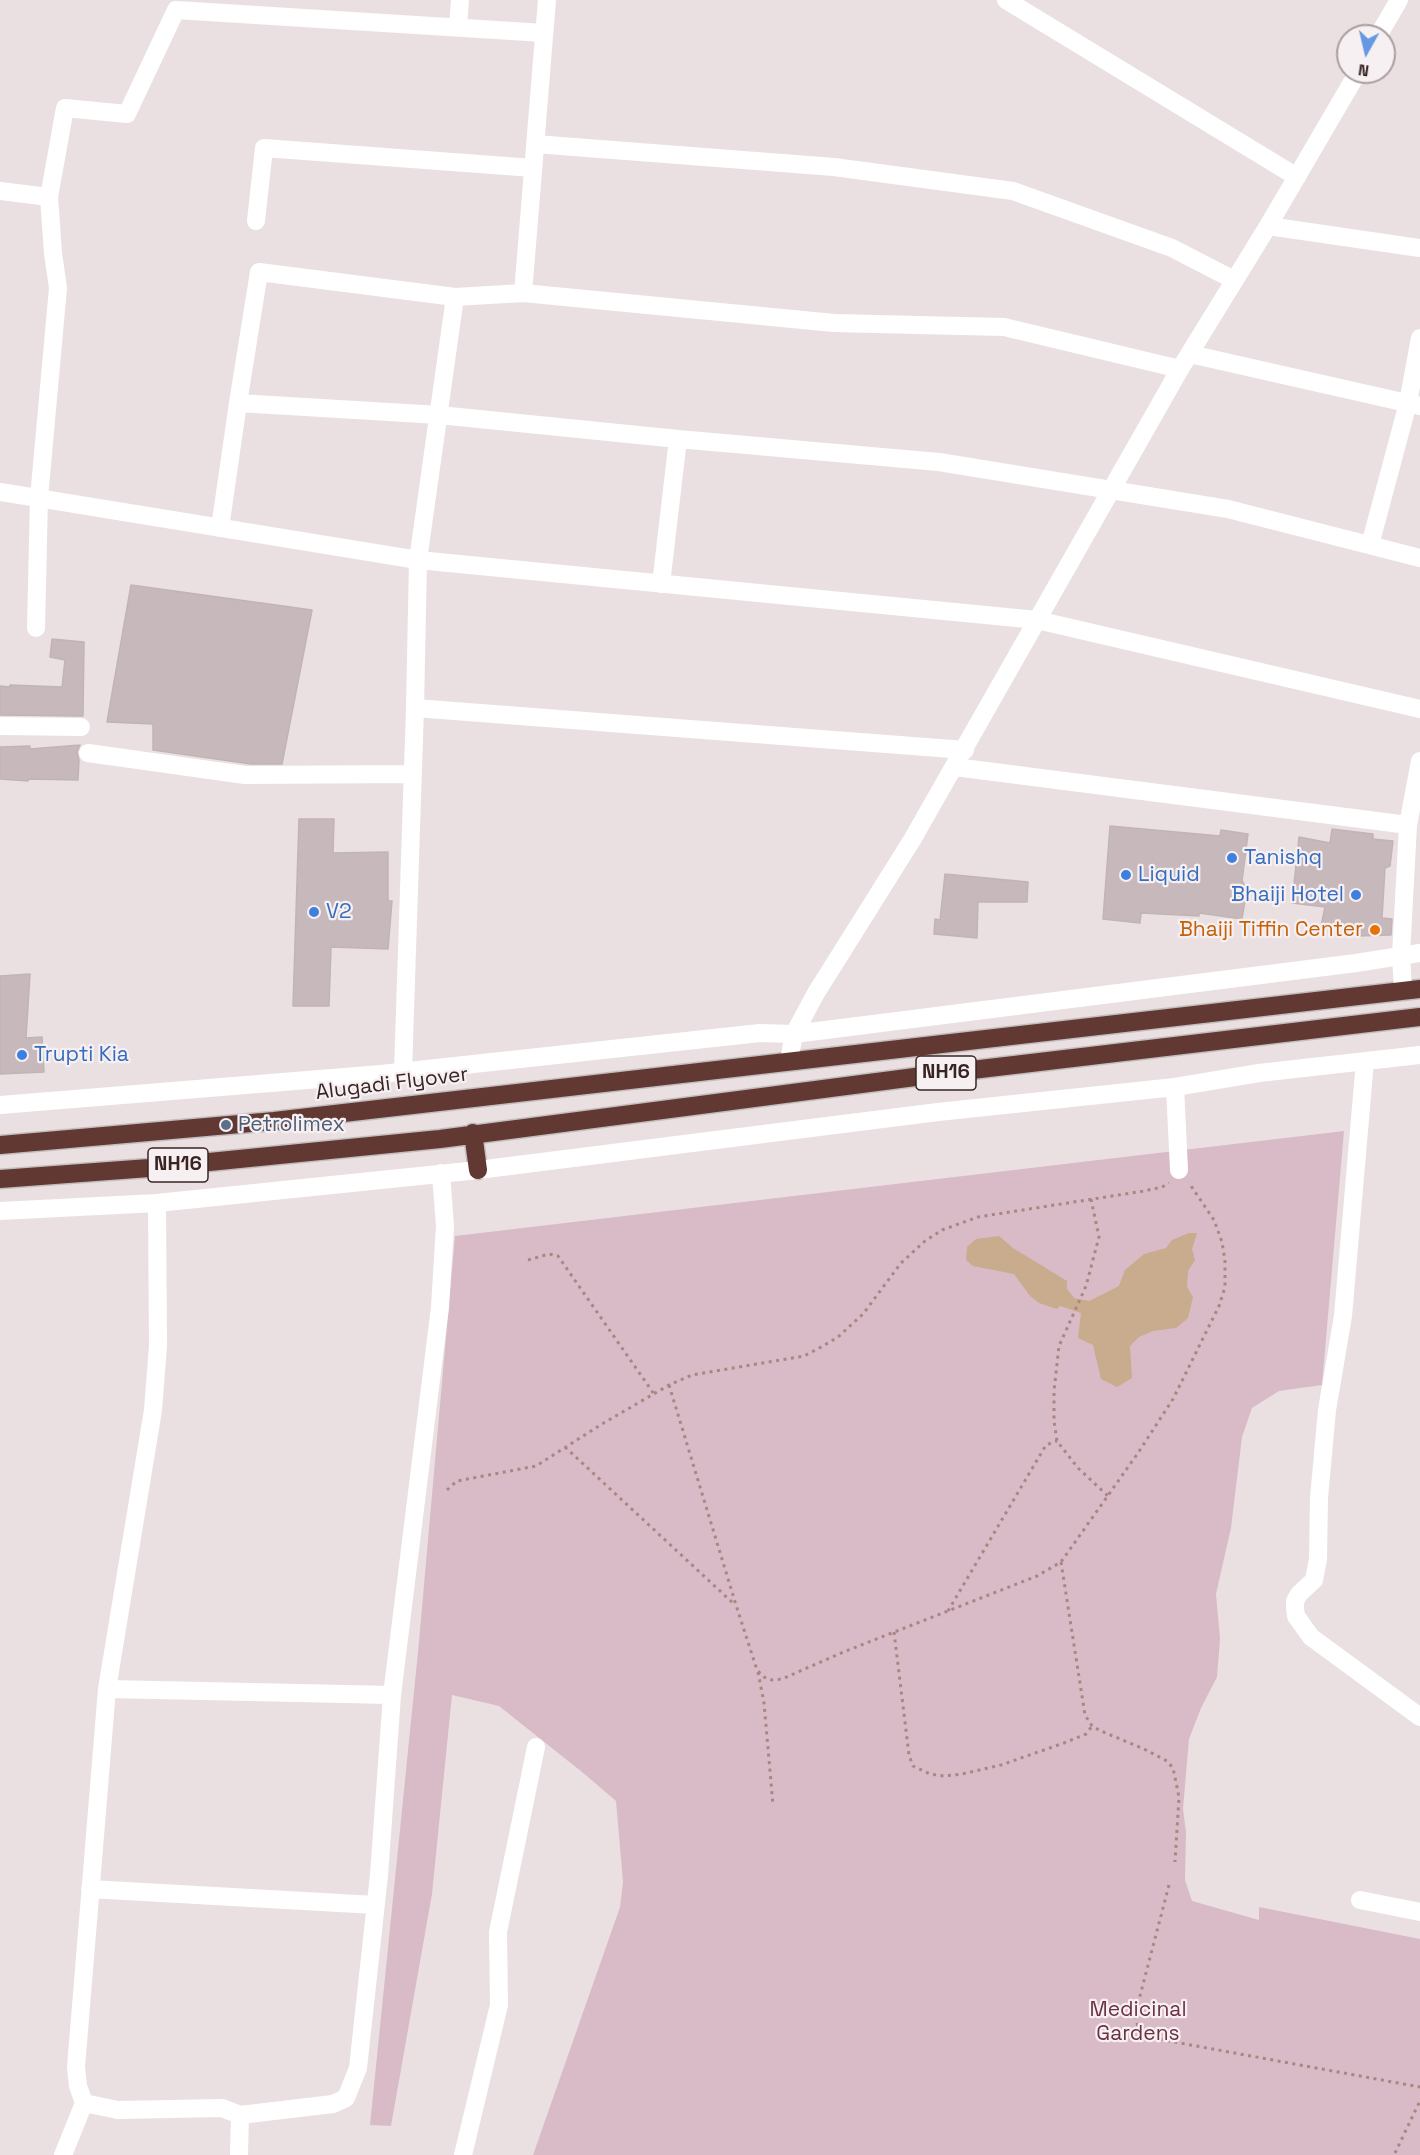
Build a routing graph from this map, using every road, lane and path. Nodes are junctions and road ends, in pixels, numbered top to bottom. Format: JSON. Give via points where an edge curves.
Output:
{"nodes":[{"id":1,"x":460,"y":0,"type":"edge"},
{"id":2,"x":547,"y":0,"type":"edge"},
{"id":3,"x":1005,"y":0,"type":"edge"},
{"id":4,"x":1399,"y":0,"type":"edge"},
{"id":5,"x":1385,"y":24,"type":"edge"},
{"id":6,"x":458,"y":27,"type":"junction"},
{"id":7,"x":544,"y":33,"type":"junction"},
{"id":8,"x":1351,"y":84,"type":"edge"},
{"id":9,"x":535,"y":144,"type":"junction"},
{"id":10,"x":533,"y":168,"type":"junction"},
{"id":11,"x":1297,"y":177,"type":"junction"},
{"id":12,"x":0,"y":191,"type":"edge"},
{"id":13,"x":49,"y":197,"type":"junction"},
{"id":14,"x":256,"y":221,"type":"dead end"},
{"id":15,"x":1268,"y":226,"type":"junction"},
{"id":16,"x":1420,"y":248,"type":"edge"},
{"id":17,"x":1234,"y":280,"type":"junction"},
{"id":18,"x":523,"y":293,"type":"junction"},
{"id":19,"x":456,"y":297,"type":"junction"},
{"id":20,"x":1420,"y":338,"type":"edge"},
{"id":21,"x":1185,"y":362,"type":"junction"},
{"id":22,"x":238,"y":403,"type":"junction"},
{"id":23,"x":1414,"y":405,"type":"edge"},
{"id":24,"x":439,"y":416,"type":"junction"},
{"id":25,"x":678,"y":439,"type":"junction"},
{"id":26,"x":1112,"y":489,"type":"junction"},
{"id":27,"x":0,"y":492,"type":"edge"},
{"id":28,"x":39,"y":498,"type":"junction"},
{"id":29,"x":220,"y":528,"type":"junction"},
{"id":30,"x":1370,"y":545,"type":"junction"},
{"id":31,"x":1420,"y":558,"type":"edge"},
{"id":32,"x":418,"y":560,"type":"junction"},
{"id":33,"x":661,"y":584,"type":"junction"},
{"id":34,"x":1037,"y":620,"type":"junction"},
{"id":35,"x":36,"y":628,"type":"dead end"},
{"id":36,"x":415,"y":708,"type":"junction"},
{"id":37,"x":1420,"y":709,"type":"edge"},
{"id":38,"x":0,"y":726,"type":"edge"},
{"id":39,"x":81,"y":727,"type":"dead end"},
{"id":40,"x":964,"y":750,"type":"junction"},
{"id":41,"x":88,"y":753,"type":"dead end"},
{"id":42,"x":1420,"y":761,"type":"edge"},
{"id":43,"x":955,"y":767,"type":"junction"},
{"id":44,"x":412,"y":774,"type":"junction"},
{"id":45,"x":1408,"y":825,"type":"junction"},
{"id":46,"x":1420,"y":953,"type":"edge"},
{"id":47,"x":1401,"y":955,"type":"junction"},
{"id":48,"x":1412,"y":990,"type":"edge"},
{"id":49,"x":1420,"y":1017,"type":"edge"},
{"id":50,"x":794,"y":1034,"type":"junction"},
{"id":51,"x":1420,"y":1055,"type":"edge"},
{"id":52,"x":789,"y":1061,"type":"junction"},
{"id":53,"x":1365,"y":1061,"type":"junction"},
{"id":54,"x":403,"y":1071,"type":"junction"},
{"id":55,"x":1175,"y":1088,"type":"junction"},
{"id":56,"x":0,"y":1105,"type":"edge"},
{"id":57,"x":473,"y":1133,"type":"junction"},
{"id":58,"x":0,"y":1145,"type":"edge"},
{"id":59,"x":478,"y":1170,"type":"junction"},
{"id":60,"x":1179,"y":1170,"type":"junction"},
{"id":61,"x":441,"y":1173,"type":"junction"},
{"id":62,"x":0,"y":1179,"type":"edge"},
{"id":63,"x":1091,"y":1199,"type":"junction"},
{"id":64,"x":157,"y":1203,"type":"junction"},
{"id":65,"x":0,"y":1211,"type":"edge"},
{"id":66,"x":528,"y":1260,"type":"dead end"},
{"id":67,"x":669,"y":1385,"type":"junction"},
{"id":68,"x":654,"y":1394,"type":"junction"},
{"id":69,"x":1057,"y":1441,"type":"junction"},
{"id":70,"x":565,"y":1447,"type":"junction"},
{"id":71,"x":447,"y":1490,"type":"dead end"},
{"id":72,"x":1108,"y":1496,"type":"junction"},
{"id":73,"x":1060,"y":1562,"type":"junction"},
{"id":74,"x":736,"y":1605,"type":"junction"},
{"id":75,"x":948,"y":1611,"type":"junction"},
{"id":76,"x":894,"y":1632,"type":"junction"},
{"id":77,"x":757,"y":1670,"type":"junction"},
{"id":78,"x":107,"y":1689,"type":"junction"},
{"id":79,"x":392,"y":1695,"type":"junction"},
{"id":80,"x":1420,"y":1717,"type":"edge"},
{"id":81,"x":1092,"y":1726,"type":"junction"},
{"id":82,"x":536,"y":1747,"type":"dead end"},
{"id":83,"x":773,"y":1805,"type":"dead end"},
{"id":84,"x":1175,"y":1863,"type":"dead end"},
{"id":85,"x":1169,"y":1885,"type":"dead end"},
{"id":86,"x":90,"y":1889,"type":"junction"},
{"id":87,"x":1360,"y":1900,"type":"dead end"},
{"id":88,"x":375,"y":1905,"type":"junction"},
{"id":89,"x":1420,"y":1912,"type":"edge"},
{"id":90,"x":1420,"y":2087,"type":"edge"},
{"id":91,"x":1420,"y":2101,"type":"edge"},
{"id":92,"x":84,"y":2103,"type":"junction"},
{"id":93,"x":240,"y":2115,"type":"junction"},
{"id":94,"x":1395,"y":2153,"type":"dead end"},
{"id":95,"x":63,"y":2155,"type":"edge"},
{"id":96,"x":239,"y":2155,"type":"edge"},
{"id":97,"x":463,"y":2155,"type":"edge"}],
"edges":[{"from":1,"to":6,"type":"street"},
{"from":2,"to":7,"type":"street"},
{"from":3,"to":11,"type":"street"},
{"from":4,"to":5,"type":"street"},
{"from":6,"to":7,"type":"street"},
{"from":6,"to":13,"type":"street","via":[[176,10],[128,114],[65,108]]},
{"from":7,"to":9,"type":"street"},
{"from":8,"to":11,"type":"street"},
{"from":9,"to":10,"type":"street"},
{"from":9,"to":17,"type":"street","via":[[834,167],[1013,191],[1172,249]]},
{"from":10,"to":14,"type":"street","via":[[264,148]]},
{"from":10,"to":18,"type":"street"},
{"from":11,"to":15,"type":"street"},
{"from":12,"to":13,"type":"street"},
{"from":13,"to":28,"type":"street","via":[[58,288]]},
{"from":15,"to":16,"type":"street"},
{"from":15,"to":17,"type":"street"},
{"from":17,"to":21,"type":"street"},
{"from":18,"to":19,"type":"street"},
{"from":18,"to":21,"type":"street","via":[[834,323],[1004,327]]},
{"from":19,"to":22,"type":"street","via":[[259,273]]},
{"from":19,"to":24,"type":"street"},
{"from":20,"to":23,"type":"street"},
{"from":21,"to":23,"type":"street"},
{"from":21,"to":26,"type":"street"},
{"from":22,"to":24,"type":"street"},
{"from":22,"to":29,"type":"street"},
{"from":23,"to":30,"type":"street"},
{"from":24,"to":25,"type":"street"},
{"from":24,"to":32,"type":"street"},
{"from":25,"to":26,"type":"street","via":[[939,462]]},
{"from":25,"to":33,"type":"street"},
{"from":26,"to":30,"type":"street","via":[[1228,509]]},
{"from":26,"to":34,"type":"street"},
{"from":27,"to":28,"type":"street"},
{"from":28,"to":29,"type":"street"},
{"from":28,"to":35,"type":"street"},
{"from":29,"to":32,"type":"street"},
{"from":30,"to":31,"type":"street"},
{"from":32,"to":33,"type":"street"},
{"from":32,"to":36,"type":"street"},
{"from":33,"to":34,"type":"street"},
{"from":34,"to":37,"type":"street"},
{"from":34,"to":40,"type":"street"},
{"from":36,"to":40,"type":"street"},
{"from":36,"to":44,"type":"street"},
{"from":38,"to":39,"type":"street"},
{"from":40,"to":43,"type":"street"},
{"from":41,"to":44,"type":"street","via":[[245,775]]},
{"from":42,"to":45,"type":"street"},
{"from":43,"to":45,"type":"street"},
{"from":43,"to":50,"type":"street"},
{"from":44,"to":54,"type":"street"},
{"from":45,"to":47,"type":"street"},
{"from":46,"to":47,"type":"street"},
{"from":47,"to":48,"type":"street"},
{"from":47,"to":50,"type":"street"},
{"from":48,"to":52,"type":"highway","number":"NH16"},
{"from":49,"to":57,"type":"highway","number":"NH16"},
{"from":50,"to":52,"type":"street"},
{"from":50,"to":54,"type":"street","via":[[760,1034]]},
{"from":51,"to":53,"type":"street"},
{"from":52,"to":58,"type":"highway","name":"Alugadi Flyover","number":"NH16","via":[[274,1121]]},
{"from":53,"to":55,"type":"street","via":[[1259,1073]]},
{"from":53,"to":80,"type":"street","via":[[1343,1316],[1326,1410],[1318,1559],[1314,1580],[1299,1594],[1295,1608],[1311,1637]]},
{"from":54,"to":56,"type":"street"},
{"from":55,"to":59,"type":"street","via":[[938,1112]]},
{"from":55,"to":60,"type":"street"},
{"from":57,"to":59,"type":"highway"},
{"from":57,"to":62,"type":"highway","number":"NH16","via":[[149,1168]]},
{"from":59,"to":61,"type":"street"},
{"from":60,"to":63,"type":"path","via":[[1162,1187]]},
{"from":60,"to":72,"type":"path","via":[[1214,1220],[1222,1242],[1225,1287],[1173,1399]]},
{"from":61,"to":64,"type":"street"},
{"from":61,"to":79,"type":"street","via":[[445,1226],[440,1307]]},
{"from":63,"to":67,"type":"path","via":[[978,1217],[942,1230],[901,1263],[863,1314],[823,1346],[804,1356],[692,1375]]},
{"from":63,"to":69,"type":"path","via":[[1099,1237],[1086,1286],[1059,1346],[1054,1391]]},
{"from":64,"to":65,"type":"street"},
{"from":64,"to":78,"type":"street","via":[[158,1346],[153,1410]]},
{"from":66,"to":68,"type":"path","via":[[549,1254],[558,1256]]},
{"from":67,"to":68,"type":"path"},
{"from":67,"to":74,"type":"path"},
{"from":68,"to":70,"type":"path"},
{"from":69,"to":72,"type":"path"},
{"from":69,"to":75,"type":"path","via":[[1046,1445]]},
{"from":70,"to":71,"type":"path","via":[[536,1466],[457,1481]]},
{"from":70,"to":74,"type":"path"},
{"from":72,"to":73,"type":"path"},
{"from":73,"to":75,"type":"path","via":[[1036,1576]]},
{"from":73,"to":81,"type":"path","via":[[1085,1715]]},
{"from":74,"to":77,"type":"path"},
{"from":75,"to":76,"type":"path"},
{"from":76,"to":77,"type":"path","via":[[782,1679],[772,1680]]},
{"from":76,"to":81,"type":"path","via":[[913,1766],[937,1775],[962,1774],[1064,1743],[1086,1734]]},
{"from":77,"to":83,"type":"path","via":[[764,1703]]},
{"from":78,"to":79,"type":"street"},
{"from":78,"to":86,"type":"street"},
{"from":79,"to":88,"type":"street"},
{"from":81,"to":84,"type":"path","via":[[1144,1749],[1173,1768],[1179,1797]]},
{"from":82,"to":97,"type":"street","via":[[498,1932],[499,2005]]},
{"from":85,"to":90,"type":"path","via":[[1135,2015],[1139,2030],[1158,2039]]},
{"from":86,"to":88,"type":"street"},
{"from":86,"to":92,"type":"street","via":[[76,2067]]},
{"from":87,"to":89,"type":"street"},
{"from":88,"to":93,"type":"street","via":[[358,2068],[346,2098],[333,2104]]},
{"from":91,"to":94,"type":"path"},
{"from":92,"to":93,"type":"street","via":[[118,2110],[222,2108]]},
{"from":92,"to":95,"type":"street"},
{"from":93,"to":96,"type":"street"}]}
